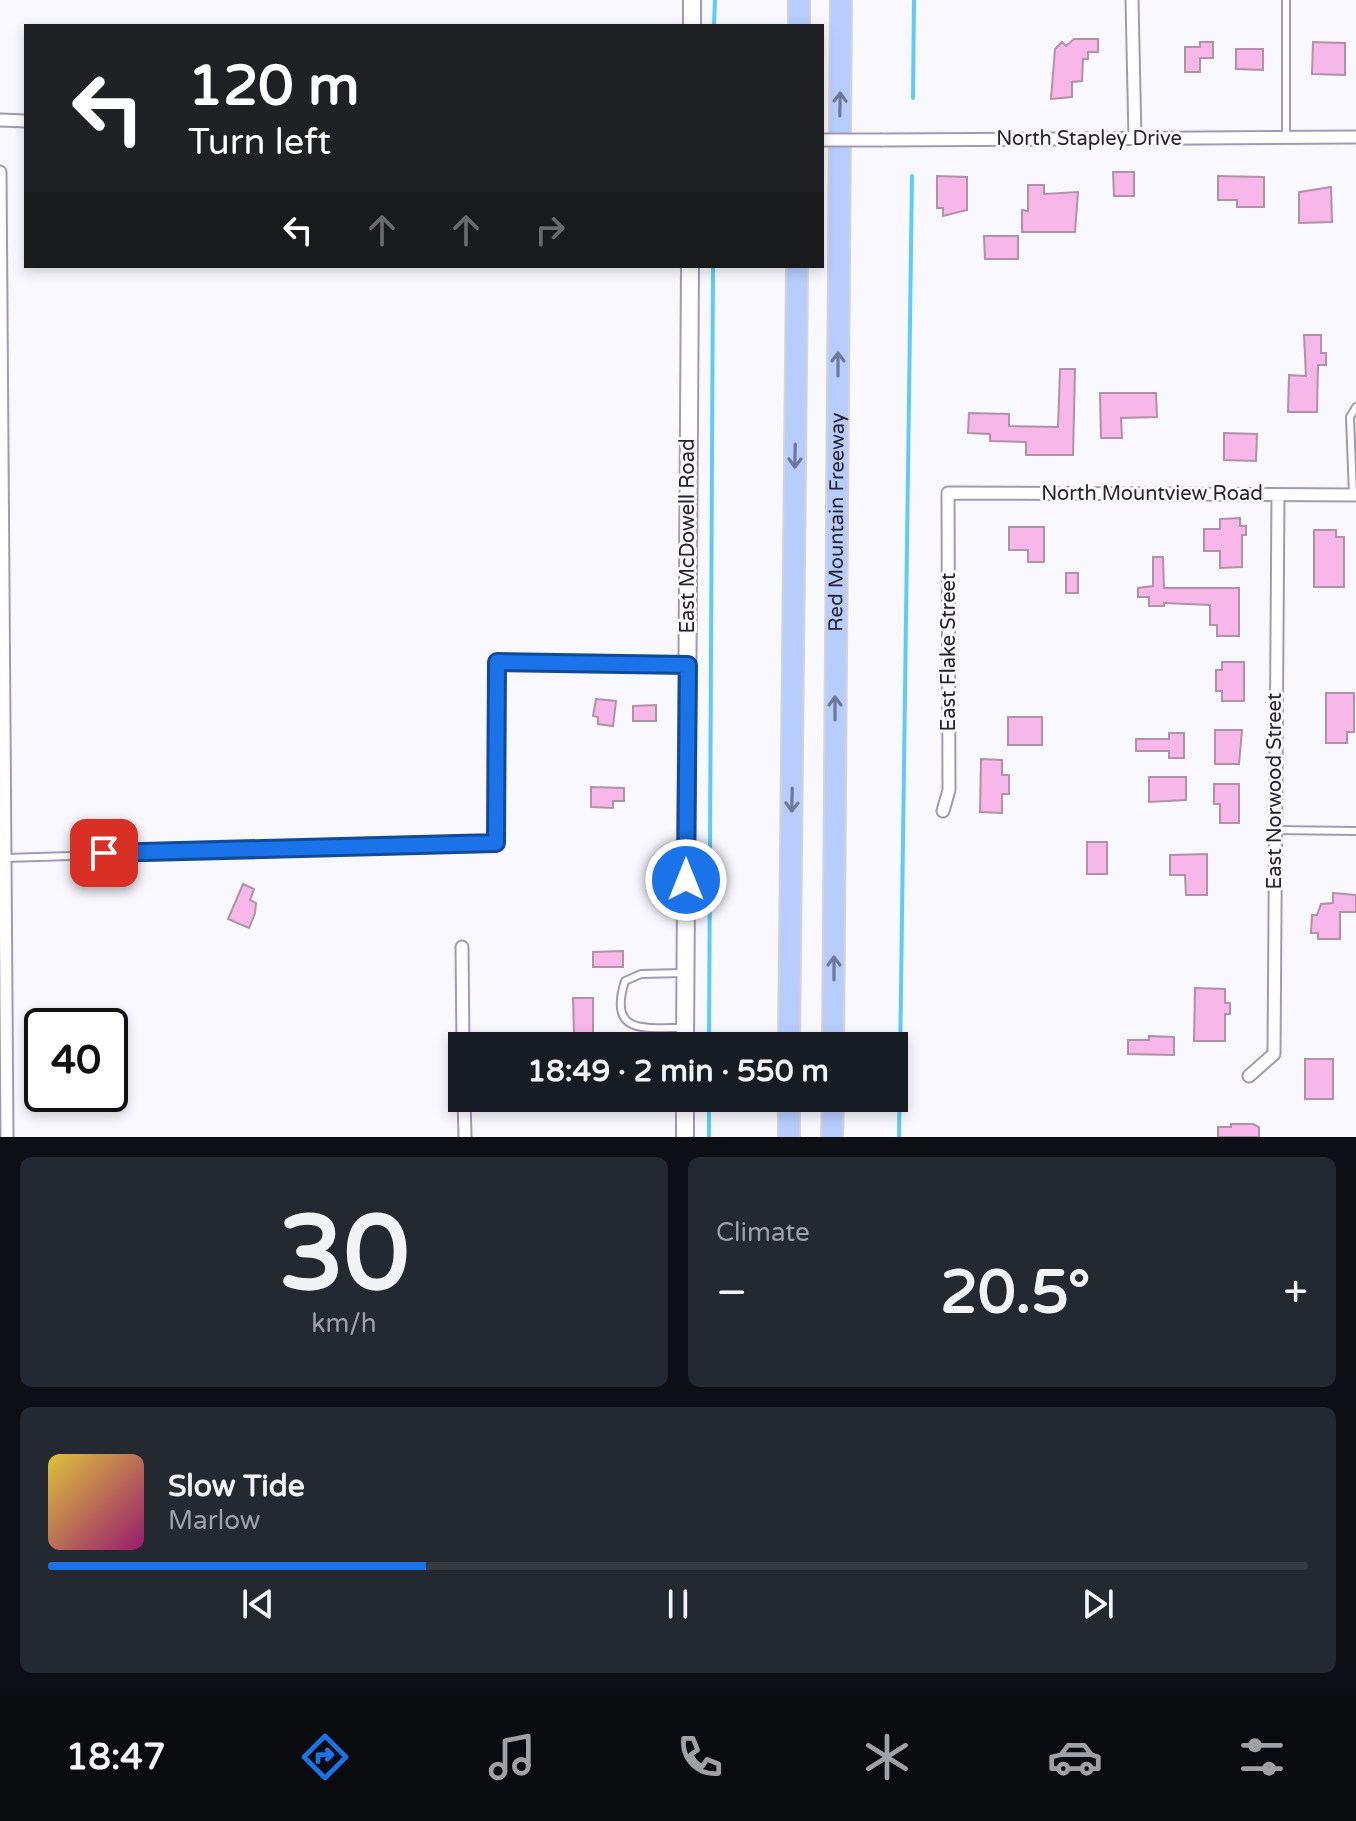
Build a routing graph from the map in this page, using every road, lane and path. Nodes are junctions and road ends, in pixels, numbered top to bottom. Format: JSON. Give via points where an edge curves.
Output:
{"nodes":[{"id":1,"x":692,"y":0,"type":"edge"},
{"id":2,"x":799,"y":0,"type":"edge"},
{"id":3,"x":841,"y":0,"type":"edge"},
{"id":4,"x":1132,"y":0,"type":"edge"},
{"id":5,"x":1286,"y":0,"type":"edge"},
{"id":6,"x":692,"y":24,"type":"edge"},
{"id":7,"x":799,"y":24,"type":"edge"},
{"id":8,"x":0,"y":120,"type":"edge"},
{"id":9,"x":24,"y":121,"type":"edge"},
{"id":10,"x":1356,"y":137,"type":"edge"},
{"id":11,"x":1286,"y":138,"type":"junction"},
{"id":12,"x":1135,"y":139,"type":"junction"},
{"id":13,"x":824,"y":140,"type":"edge"},
{"id":14,"x":0,"y":172,"type":"edge"},
{"id":15,"x":690,"y":268,"type":"edge"},
{"id":16,"x":797,"y":268,"type":"edge"},
{"id":17,"x":1356,"y":407,"type":"edge"},
{"id":18,"x":948,"y":493,"type":"joint"},
{"id":19,"x":1278,"y":495,"type":"junction"},
{"id":20,"x":1354,"y":495,"type":"edge"},
{"id":21,"x":688,"y":665,"type":"junction"},
{"id":22,"x":943,"y":811,"type":"dead end"},
{"id":23,"x":1275,"y":830,"type":"junction"},
{"id":24,"x":1356,"y":831,"type":"edge"},
{"id":25,"x":5,"y":858,"type":"junction"},
{"id":26,"x":462,"y":947,"type":"dead end"},
{"id":27,"x":686,"y":973,"type":"junction"},
{"id":28,"x":3,"y":992,"type":"edge"},
{"id":29,"x":686,"y":1028,"type":"junction"},
{"id":30,"x":463,"y":1032,"type":"edge"},
{"id":31,"x":686,"y":1032,"type":"edge"},
{"id":32,"x":789,"y":1032,"type":"edge"},
{"id":33,"x":833,"y":1032,"type":"edge"},
{"id":34,"x":1249,"y":1076,"type":"dead end"},
{"id":35,"x":464,"y":1112,"type":"edge"},
{"id":36,"x":685,"y":1112,"type":"edge"},
{"id":37,"x":789,"y":1112,"type":"edge"},
{"id":38,"x":833,"y":1112,"type":"edge"},
{"id":39,"x":7,"y":1137,"type":"edge"},
{"id":40,"x":465,"y":1137,"type":"edge"},
{"id":41,"x":685,"y":1137,"type":"edge"},
{"id":42,"x":789,"y":1137,"type":"edge"},
{"id":43,"x":832,"y":1137,"type":"edge"}],
"edges":[{"from":1,"to":6,"type":"street"},
{"from":2,"to":7,"type":"highway"},
{"from":33,"to":3,"type":"highway","name":"Red Mountain Freeway","one_way":true},
{"from":4,"to":12,"type":"street"},
{"from":5,"to":11,"type":"lane"},
{"from":8,"to":9,"type":"street"},
{"from":10,"to":11,"type":"street","name":"North Stapley Drive"},
{"from":11,"to":12,"type":"street","name":"North Stapley Drive"},
{"from":12,"to":13,"type":"street","name":"North Stapley Drive","bridge":true},
{"from":14,"to":25,"type":"street"},
{"from":15,"to":21,"type":"street","name":"East McDowell Road"},
{"from":16,"to":32,"type":"highway","name":"Red Mountain Freeway","one_way":true},
{"from":17,"to":20,"type":"lane","via":[[1350,417]]},
{"from":18,"to":19,"type":"street","name":"North Mountview Road"},
{"from":18,"to":22,"type":"street","name":"East Flake Street","via":[[949,790]]},
{"from":19,"to":20,"type":"street","name":"North Mountview Road"},
{"from":19,"to":23,"type":"street","name":"East Norwood Street"},
{"from":21,"to":25,"type":"lane","via":[[497,662],[496,843]]},
{"from":21,"to":27,"type":"street","name":"East McDowell Road"},
{"from":23,"to":24,"type":"lane"},
{"from":23,"to":34,"type":"street","name":"East Norwood Street","via":[[1274,1054]]},
{"from":25,"to":28,"type":"street"},
{"from":26,"to":30,"type":"street"},
{"from":27,"to":29,"type":"street","name":"East McDowell Road"},
{"from":27,"to":29,"type":"lane","via":[[632,976],[621,991],[621,1013],[634,1027]]},
{"from":28,"to":39,"type":"street"},
{"from":29,"to":31,"type":"street","name":"East McDowell Road"},
{"from":35,"to":40,"type":"street"},
{"from":36,"to":41,"type":"street"},
{"from":37,"to":42,"type":"highway"},
{"from":38,"to":43,"type":"highway"}]}
